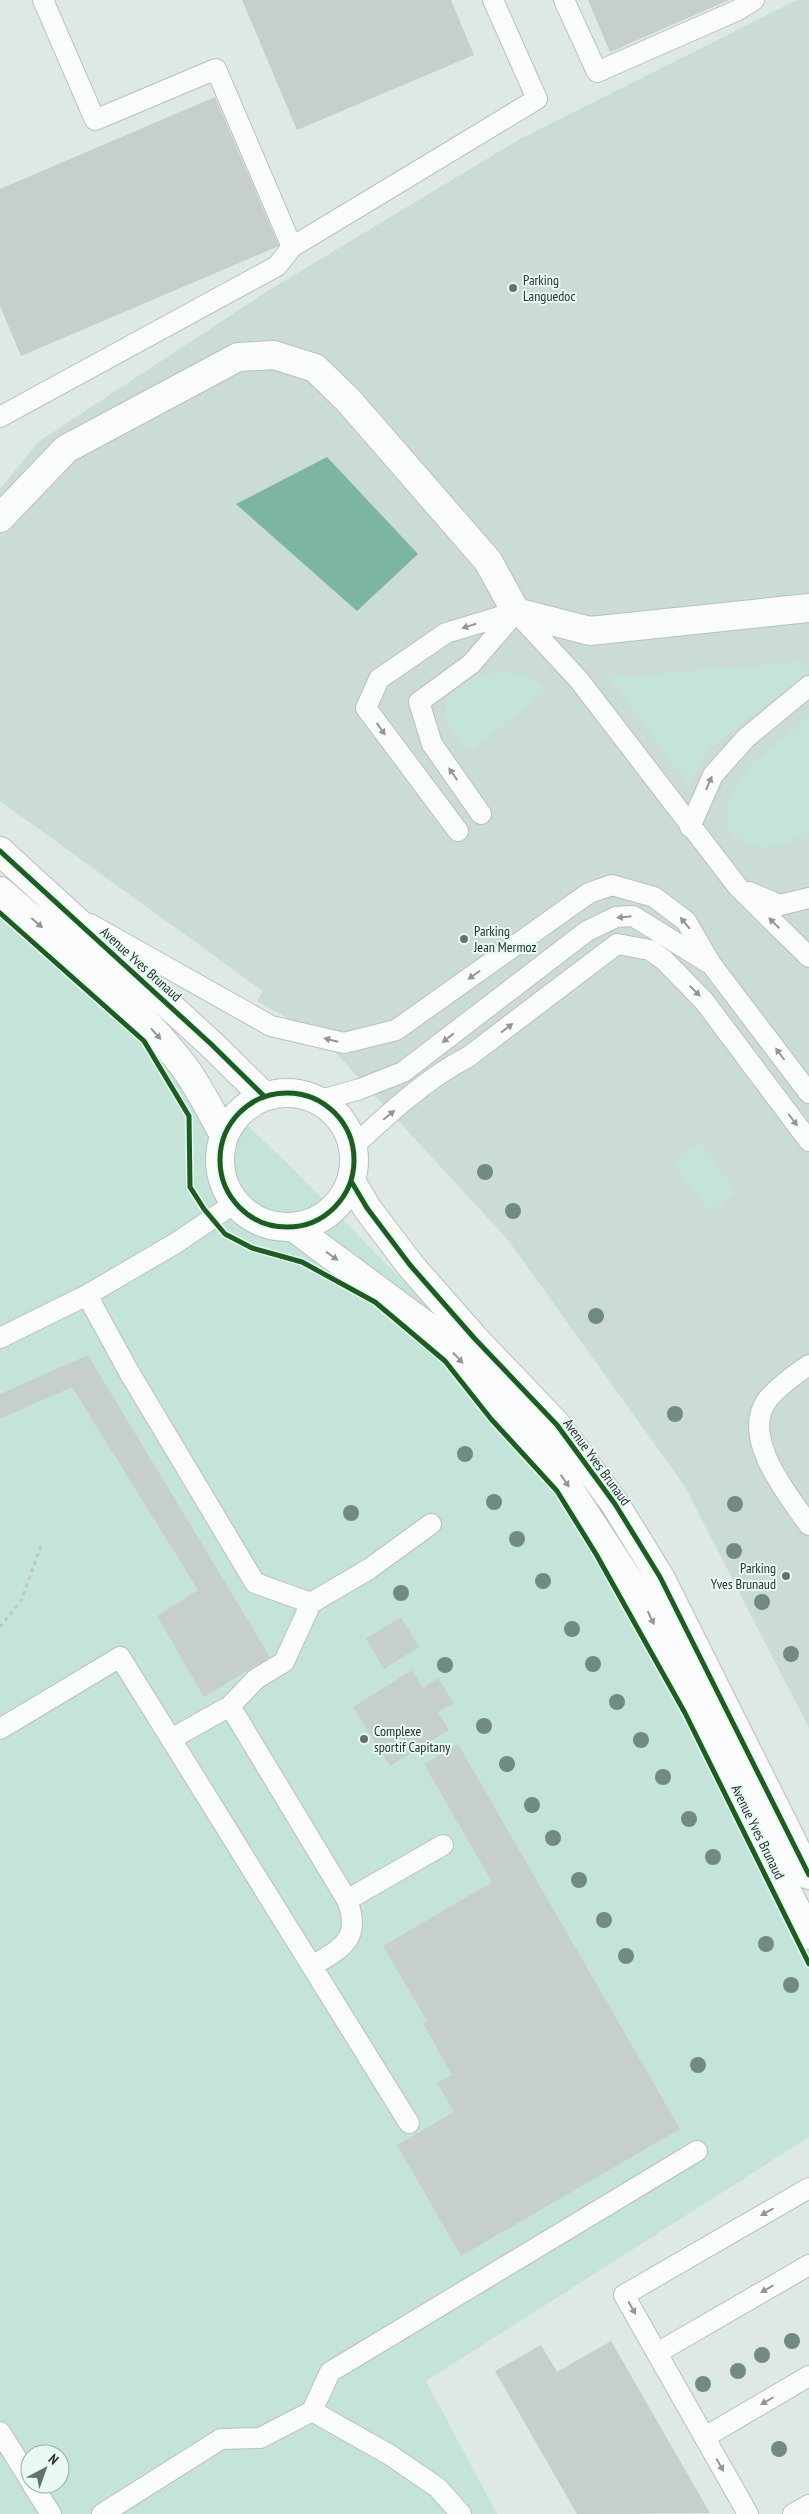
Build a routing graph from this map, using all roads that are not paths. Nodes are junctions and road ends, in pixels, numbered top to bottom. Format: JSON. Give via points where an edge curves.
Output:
{"nodes":[{"id":1,"x":43,"y":0,"type":"edge"},
{"id":2,"x":493,"y":0,"type":"edge"},
{"id":3,"x":564,"y":0,"type":"edge"},
{"id":4,"x":754,"y":0,"type":"edge"},
{"id":5,"x":292,"y":247,"type":"junction"},
{"id":6,"x":0,"y":417,"type":"edge"},
{"id":7,"x":0,"y":518,"type":"edge"},
{"id":8,"x":809,"y":608,"type":"edge"},
{"id":9,"x":516,"y":612,"type":"junction"},
{"id":10,"x":809,"y":686,"type":"edge"},
{"id":11,"x":481,"y":814,"type":"dead end"},
{"id":12,"x":690,"y":827,"type":"junction"},
{"id":13,"x":458,"y":831,"type":"dead end"},
{"id":14,"x":0,"y":851,"type":"edge"},
{"id":15,"x":738,"y":887,"type":"junction"},
{"id":16,"x":0,"y":891,"type":"edge"},
{"id":17,"x":809,"y":898,"type":"edge"},
{"id":18,"x":62,"y":908,"type":"junction"},
{"id":19,"x":809,"y":957,"type":"edge"},
{"id":20,"x":711,"y":964,"type":"junction"},
{"id":21,"x":809,"y":1093,"type":"edge"},
{"id":22,"x":264,"y":1096,"type":"junction"},
{"id":23,"x":317,"y":1101,"type":"junction"},
{"id":24,"x":224,"y":1135,"type":"junction"},
{"id":25,"x":809,"y":1141,"type":"edge"},
{"id":26,"x":353,"y":1147,"type":"junction"},
{"id":27,"x":351,"y":1181,"type":"junction"},
{"id":28,"x":235,"y":1203,"type":"junction"},
{"id":29,"x":293,"y":1227,"type":"junction"},
{"id":30,"x":88,"y":1295,"type":"junction"},
{"id":31,"x":0,"y":1338,"type":"edge"},
{"id":32,"x":809,"y":1365,"type":"edge"},
{"id":33,"x":431,"y":1524,"type":"dead end"},
{"id":34,"x":809,"y":1525,"type":"edge"},
{"id":35,"x":311,"y":1603,"type":"junction"},
{"id":36,"x":230,"y":1706,"type":"junction"},
{"id":37,"x":0,"y":1729,"type":"edge"},
{"id":38,"x":171,"y":1739,"type":"junction"},
{"id":39,"x":443,"y":1845,"type":"dead end"},
{"id":40,"x":809,"y":1875,"type":"edge"},
{"id":41,"x":347,"y":1900,"type":"junction"},
{"id":42,"x":809,"y":1935,"type":"edge"},
{"id":43,"x":312,"y":1966,"type":"junction"},
{"id":44,"x":409,"y":2123,"type":"dead end"},
{"id":45,"x":696,"y":2152,"type":"dead end"},
{"id":46,"x":809,"y":2188,"type":"edge"},
{"id":47,"x":809,"y":2265,"type":"edge"},
{"id":48,"x":657,"y":2353,"type":"junction"},
{"id":49,"x":809,"y":2376,"type":"edge"},
{"id":50,"x":312,"y":2411,"type":"junction"},
{"id":51,"x":0,"y":2432,"type":"edge"},
{"id":52,"x":705,"y":2437,"type":"junction"},
{"id":53,"x":20,"y":2464,"type":"edge"},
{"id":54,"x":38,"y":2494,"type":"edge"},
{"id":55,"x":809,"y":2505,"type":"edge"},
{"id":56,"x":51,"y":2514,"type":"edge"},
{"id":57,"x":102,"y":2514,"type":"edge"},
{"id":58,"x":461,"y":2514,"type":"edge"},
{"id":59,"x":748,"y":2514,"type":"edge"},
{"id":60,"x":793,"y":2514,"type":"edge"}],
"edges":[{"from":1,"to":5,"type":"lane","via":[[95,120],[216,69]]},
{"from":2,"to":5,"type":"lane","via":[[538,99]]},
{"from":3,"to":4,"type":"lane","via":[[597,72]]},
{"from":5,"to":6,"type":"lane","via":[[277,266]]},
{"from":7,"to":9,"type":"street","via":[[66,449],[238,357],[274,355],[315,368],[348,400],[488,561]]},
{"from":8,"to":9,"type":"street","via":[[590,631]]},
{"from":11,"to":9,"type":"lane","one_way":true,"via":[[432,744],[419,702],[471,664]]},
{"from":9,"to":12,"type":"lane","via":[[579,680]]},
{"from":9,"to":13,"type":"lane","one_way":true,"via":[[446,633],[379,679],[366,708]]},
{"from":12,"to":10,"type":"lane","one_way":true,"via":[[713,775],[746,738]]},
{"from":12,"to":15,"type":"lane"},
{"from":14,"to":18,"type":"street","name":"Avenue Yves Brunaud"},
{"from":15,"to":17,"type":"lane","via":[[780,905]]},
{"from":19,"to":15,"type":"lane","one_way":true},
{"from":16,"to":24,"type":"street","one_way":true,"via":[[89,969],[152,1030],[186,1069]]},
{"from":20,"to":18,"type":"lane","one_way":true,"via":[[686,921],[654,897],[612,885],[589,893],[396,1030],[344,1043],[271,1026]]},
{"from":18,"to":22,"type":"street","name":"Avenue Yves Brunaud"},
{"from":21,"to":20,"type":"lane","one_way":true},
{"from":20,"to":23,"type":"lane","one_way":true,"via":[[633,916],[616,917],[587,931],[403,1072]]},
{"from":22,"to":23,"type":"street","via":[[287,1092]]},
{"from":22,"to":24,"type":"street","via":[[247,1105]]},
{"from":23,"to":26,"type":"street","via":[[330,1108],[345,1126]]},
{"from":24,"to":28,"type":"street","via":[[220,1170],[225,1188]]},
{"from":26,"to":25,"type":"lane","one_way":true,"via":[[385,1117],[452,1065],[468,1057],[617,944],[650,950],[704,1000]]},
{"from":26,"to":27,"type":"street"},
{"from":27,"to":29,"type":"street","via":[[344,1196],[326,1215],[312,1224]]},
{"from":27,"to":40,"type":"street","name":"Avenue Yves Brunaud","via":[[410,1265],[557,1425],[615,1504],[665,1586]]},
{"from":28,"to":29,"type":"street","via":[[251,1218],[272,1226]]},
{"from":28,"to":30,"type":"lane","via":[[176,1243]]},
{"from":29,"to":42,"type":"street","name":"Avenue Yves Brunaud","one_way":true,"via":[[432,1330],[547,1455],[645,1605]]},
{"from":30,"to":31,"type":"lane"},
{"from":30,"to":35,"type":"lane","via":[[129,1372],[255,1583]]},
{"from":32,"to":34,"type":"lane","via":[[784,1383],[767,1401],[758,1427],[778,1481]]},
{"from":33,"to":35,"type":"lane","via":[[369,1569]]},
{"from":35,"to":36,"type":"lane","via":[[284,1662],[256,1680]]},
{"from":36,"to":38,"type":"lane"},
{"from":36,"to":41,"type":"lane"},
{"from":37,"to":38,"type":"lane","via":[[120,1656]]},
{"from":38,"to":43,"type":"lane"},
{"from":39,"to":41,"type":"lane"},
{"from":41,"to":43,"type":"lane","via":[[353,1916],[353,1929],[338,1950]]},
{"from":43,"to":44,"type":"lane"},
{"from":45,"to":50,"type":"lane","via":[[330,2372]]},
{"from":46,"to":48,"type":"lane","one_way":true,"via":[[624,2295]]},
{"from":47,"to":48,"type":"lane","one_way":true},
{"from":48,"to":52,"type":"lane"},
{"from":49,"to":52,"type":"lane","one_way":true},
{"from":50,"to":57,"type":"lane","via":[[260,2438],[221,2439]]},
{"from":50,"to":58,"type":"lane","via":[[390,2455],[438,2488]]},
{"from":51,"to":53,"type":"lane"},
{"from":52,"to":59,"type":"lane","one_way":true},
{"from":54,"to":56,"type":"lane"},
{"from":55,"to":60,"type":"lane"}]}
